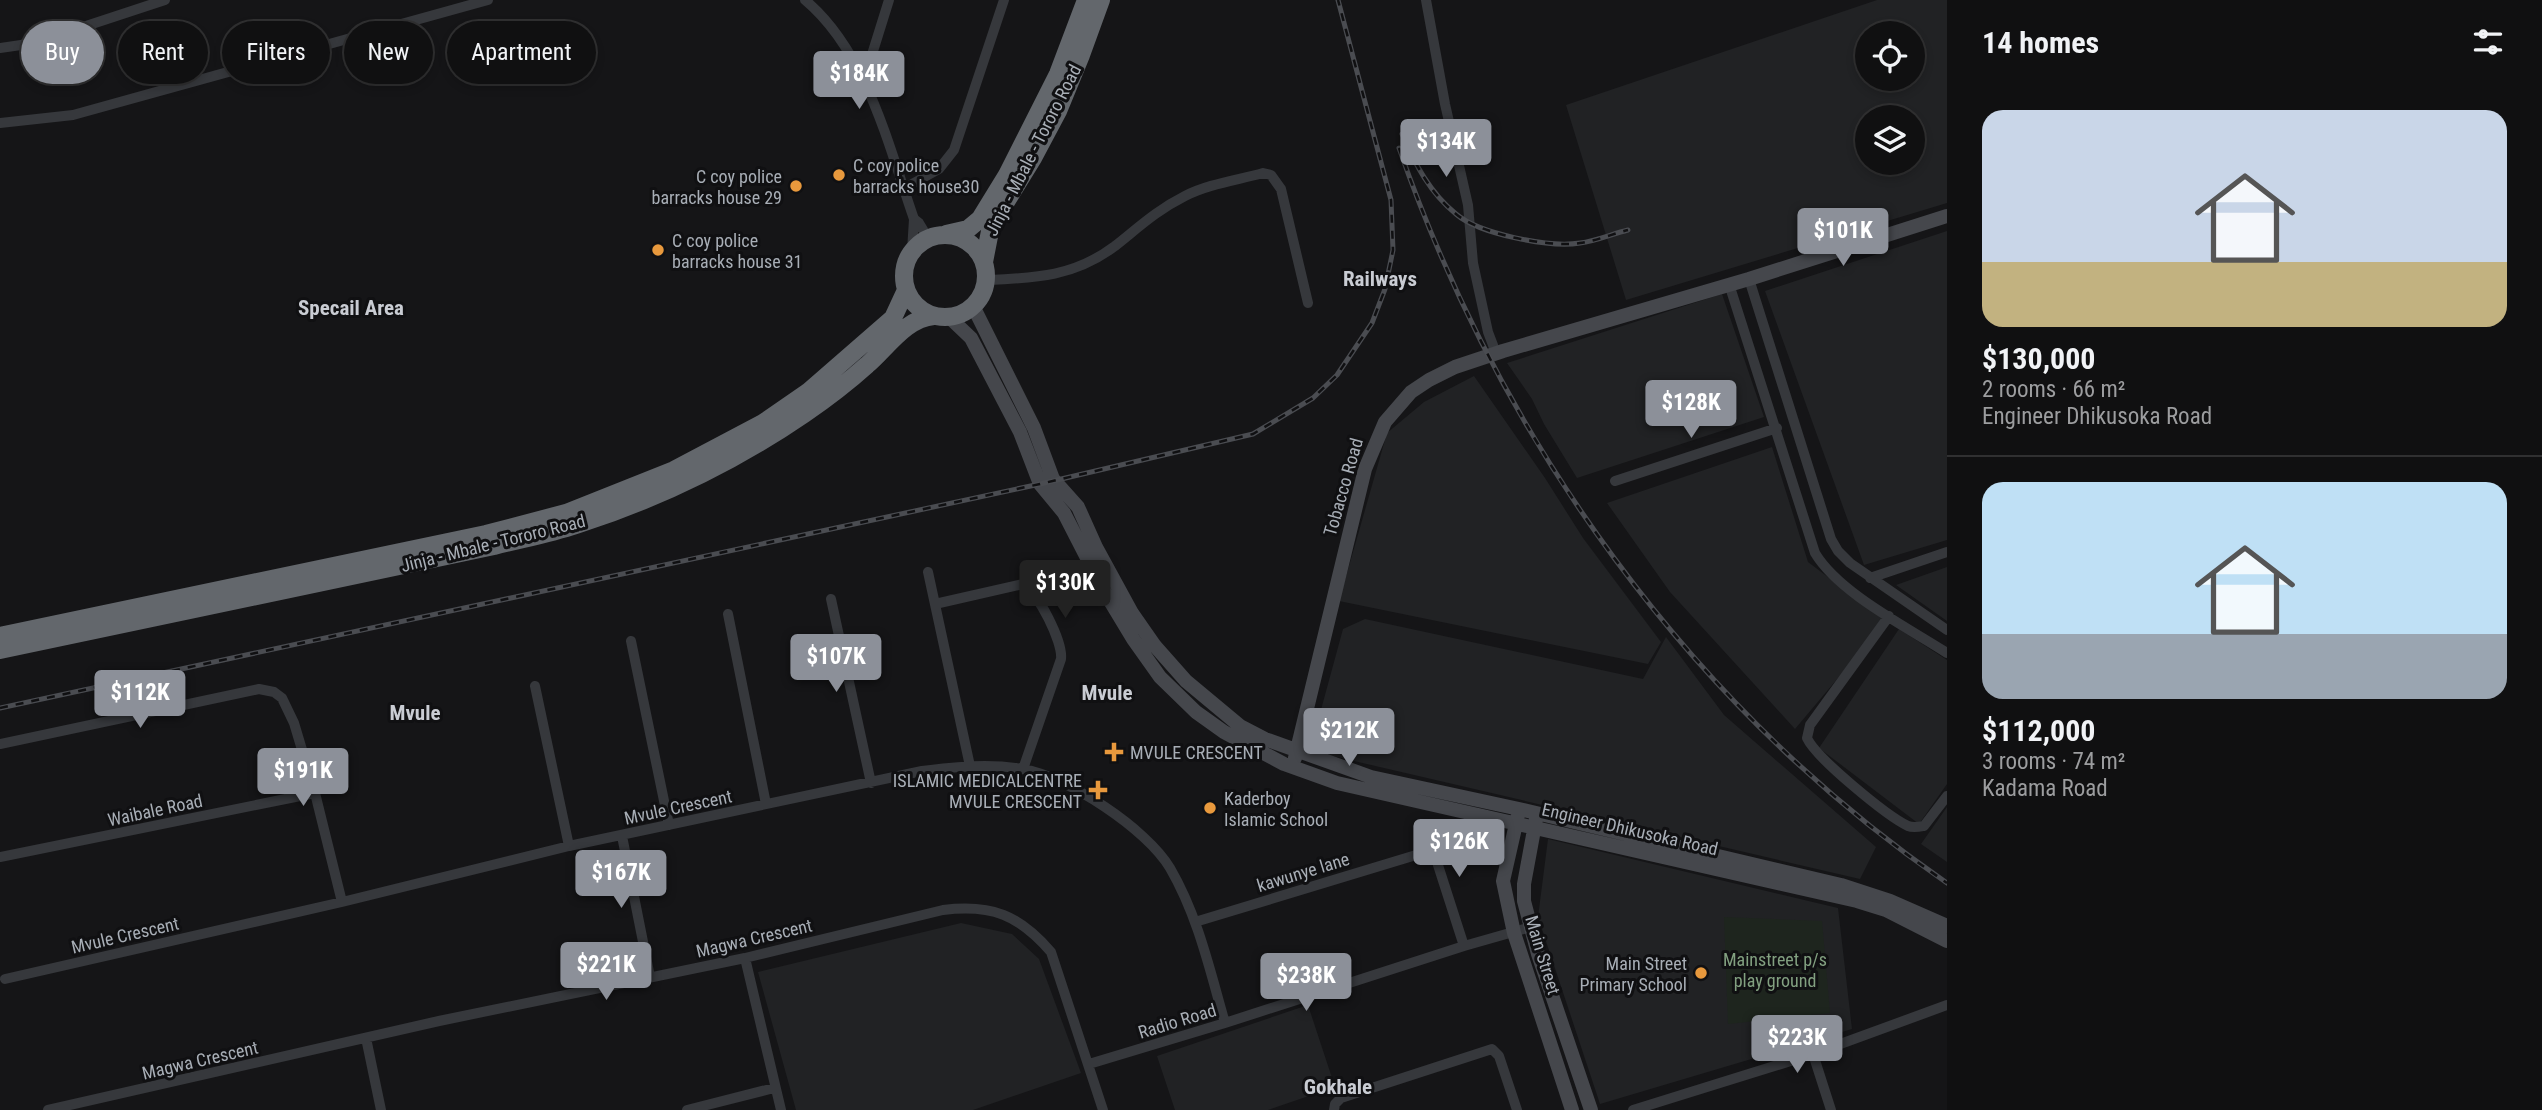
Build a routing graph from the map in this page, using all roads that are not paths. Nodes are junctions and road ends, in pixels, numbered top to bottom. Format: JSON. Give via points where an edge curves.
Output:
{"nodes":[{"id":1,"x":165,"y":0,"type":"edge"},
{"id":2,"x":488,"y":0,"type":"edge"},
{"id":3,"x":805,"y":0,"type":"edge"},
{"id":4,"x":821,"y":0,"type":"edge"},
{"id":5,"x":889,"y":0,"type":"edge"},
{"id":6,"x":1004,"y":0,"type":"edge"},
{"id":7,"x":1086,"y":0,"type":"edge"},
{"id":8,"x":1101,"y":0,"type":"edge"},
{"id":9,"x":1426,"y":0,"type":"edge"},
{"id":10,"x":824,"y":16,"type":"junction"},
{"id":11,"x":0,"y":48,"type":"edge"},
{"id":12,"x":863,"y":80,"type":"junction"},
{"id":13,"x":0,"y":122,"type":"edge"},
{"id":14,"x":903,"y":188,"type":"junction"},
{"id":15,"x":1947,"y":216,"type":"edge"},
{"id":16,"x":914,"y":219,"type":"junction"},
{"id":17,"x":946,"y":234,"type":"junction"},
{"id":18,"x":928,"y":238,"type":"junction"},
{"id":19,"x":912,"y":251,"type":"junction"},
{"id":20,"x":985,"y":271,"type":"junction"},
{"id":21,"x":1749,"y":279,"type":"junction"},
{"id":22,"x":1729,"y":284,"type":"junction"},
{"id":23,"x":906,"y":290,"type":"junction"},
{"id":24,"x":1308,"y":303,"type":"dead end"},
{"id":25,"x":973,"y":306,"type":"junction"},
{"id":26,"x":942,"y":317,"type":"junction"},
{"id":27,"x":1496,"y":354,"type":"junction"},
{"id":28,"x":1784,"y":393,"type":"junction"},
{"id":29,"x":1766,"y":398,"type":"junction"},
{"id":30,"x":1777,"y":428,"type":"junction"},
{"id":31,"x":1804,"y":453,"type":"junction"},
{"id":32,"x":1786,"y":458,"type":"junction"},
{"id":33,"x":1615,"y":481,"type":"dead end"},
{"id":34,"x":1947,"y":552,"type":"edge"},
{"id":35,"x":928,"y":572,"type":"dead end"},
{"id":36,"x":1870,"y":578,"type":"junction"},
{"id":37,"x":831,"y":599,"type":"dead end"},
{"id":38,"x":935,"y":604,"type":"junction"},
{"id":39,"x":728,"y":614,"type":"dead end"},
{"id":40,"x":1889,"y":617,"type":"junction"},
{"id":41,"x":1929,"y":618,"type":"junction"},
{"id":42,"x":1947,"y":630,"type":"edge"},
{"id":43,"x":1919,"y":635,"type":"junction"},
{"id":44,"x":0,"y":636,"type":"edge"},
{"id":45,"x":631,"y":641,"type":"dead end"},
{"id":46,"x":0,"y":650,"type":"edge"},
{"id":47,"x":1947,"y":653,"type":"edge"},
{"id":48,"x":535,"y":686,"type":"dead end"},
{"id":49,"x":0,"y":744,"type":"edge"},
{"id":50,"x":1296,"y":750,"type":"junction"},
{"id":51,"x":970,"y":766,"type":"junction"},
{"id":52,"x":1293,"y":767,"type":"junction"},
{"id":53,"x":1023,"y":769,"type":"junction"},
{"id":54,"x":871,"y":783,"type":"junction"},
{"id":55,"x":315,"y":793,"type":"junction"},
{"id":56,"x":1947,"y":796,"type":"edge"},
{"id":57,"x":766,"y":804,"type":"junction"},
{"id":58,"x":1518,"y":816,"type":"junction"},
{"id":59,"x":1536,"y":821,"type":"junction"},
{"id":60,"x":669,"y":825,"type":"junction"},
{"id":61,"x":622,"y":836,"type":"junction"},
{"id":62,"x":569,"y":846,"type":"junction"},
{"id":63,"x":0,"y":858,"type":"edge"},
{"id":64,"x":342,"y":902,"type":"junction"},
{"id":65,"x":1195,"y":922,"type":"junction"},
{"id":66,"x":1947,"y":926,"type":"edge"},
{"id":67,"x":1531,"y":927,"type":"junction"},
{"id":68,"x":1514,"y":933,"type":"junction"},
{"id":69,"x":1947,"y":941,"type":"edge"},
{"id":70,"x":1464,"y":946,"type":"junction"},
{"id":71,"x":745,"y":958,"type":"junction"},
{"id":72,"x":650,"y":977,"type":"junction"},
{"id":73,"x":5,"y":979,"type":"dead end"},
{"id":74,"x":1947,"y":1005,"type":"edge"},
{"id":75,"x":1226,"y":1023,"type":"junction"},
{"id":76,"x":366,"y":1038,"type":"junction"},
{"id":77,"x":1813,"y":1055,"type":"junction"},
{"id":78,"x":1089,"y":1064,"type":"junction"},
{"id":79,"x":774,"y":1088,"type":"junction"},
{"id":80,"x":48,"y":1110,"type":"edge"},
{"id":81,"x":381,"y":1110,"type":"edge"},
{"id":82,"x":687,"y":1110,"type":"edge"},
{"id":83,"x":781,"y":1110,"type":"edge"},
{"id":84,"x":1103,"y":1110,"type":"edge"},
{"id":85,"x":1334,"y":1110,"type":"edge"},
{"id":86,"x":1517,"y":1110,"type":"edge"},
{"id":87,"x":1572,"y":1110,"type":"edge"},
{"id":88,"x":1591,"y":1110,"type":"edge"},
{"id":89,"x":1633,"y":1110,"type":"edge"},
{"id":90,"x":1831,"y":1110,"type":"edge"}],
"edges":[{"from":1,"to":11,"type":"street"},
{"from":2,"to":13,"type":"street","via":[[73,116]]},
{"from":3,"to":10,"type":"street"},
{"from":4,"to":10,"type":"street"},
{"from":5,"to":12,"type":"street"},
{"from":6,"to":14,"type":"street","via":[[954,150],[939,169]]},
{"from":7,"to":17,"type":"highway","name":"Jinja - Mbale - Tororo Road","via":[[1058,74],[1007,175],[980,219],[968,229]]},
{"from":8,"to":20,"type":"highway","name":"Jinja - Mbale - Tororo Road","via":[[1058,111],[992,226]]},
{"from":9,"to":27,"type":"street","via":[[1468,205],[1473,262]]},
{"from":10,"to":12,"type":"street","via":[[841,37]]},
{"from":12,"to":14,"type":"street"},
{"from":14,"to":16,"type":"street"},
{"from":15,"to":21,"type":"street","name":"Tobacco Road"},
{"from":16,"to":18,"type":"street"},
{"from":16,"to":19,"type":"street"},
{"from":17,"to":18,"type":"highway"},
{"from":17,"to":20,"type":"highway","via":[[974,246]]},
{"from":18,"to":19,"type":"highway"},
{"from":19,"to":23,"type":"highway","via":[[904,276]]},
{"from":20,"to":24,"type":"street","via":[[1052,275],[1071,270],[1104,253],[1154,213],[1188,194],[1263,173],[1271,175],[1280,188]]},
{"from":20,"to":25,"type":"highway","via":[[984,289]]},
{"from":21,"to":22,"type":"street","name":"Tobacco Road"},
{"from":21,"to":28,"type":"street"},
{"from":22,"to":27,"type":"street","name":"Tobacco Road"},
{"from":22,"to":29,"type":"street"},
{"from":23,"to":26,"type":"highway","via":[[922,311]]},
{"from":23,"to":44,"type":"highway","name":"Jinja - Mbale - Tororo Road","via":[[893,318],[817,385],[763,423],[674,470],[566,513],[486,534]]},
{"from":25,"to":26,"type":"highway","via":[[962,314]]},
{"from":25,"to":50,"type":"street","name":"Engineer Dhikusoka Road","via":[[1034,428],[1053,479],[1078,507],[1154,646],[1186,681],[1240,726]]},
{"from":26,"to":46,"type":"highway","name":"Jinja - Mbale - Tororo Road","via":[[924,317],[908,327],[821,402],[752,447],[682,484],[574,526]]},
{"from":26,"to":52,"type":"street","name":"Engineer Dhikusoka Road","via":[[971,338],[1020,432],[1040,484],[1064,513],[1104,591],[1160,677],[1196,712],[1254,750]]},
{"from":27,"to":50,"type":"street","name":"Tobacco Road","via":[[1429,380],[1411,392],[1385,422],[1365,469]]},
{"from":28,"to":29,"type":"street"},
{"from":28,"to":31,"type":"street"},
{"from":29,"to":30,"type":"street"},
{"from":30,"to":32,"type":"street"},
{"from":30,"to":33,"type":"street"},
{"from":31,"to":32,"type":"street"},
{"from":31,"to":36,"type":"street","via":[[1831,539],[1844,557]]},
{"from":32,"to":40,"type":"street","via":[[1815,553],[1824,568]]},
{"from":34,"to":36,"type":"street"},
{"from":35,"to":38,"type":"street"},
{"from":36,"to":41,"type":"street"},
{"from":37,"to":54,"type":"street"},
{"from":38,"to":51,"type":"street"},
{"from":38,"to":53,"type":"street","via":[[1023,584],[1048,620],[1062,659]]},
{"from":39,"to":57,"type":"street"},
{"from":40,"to":43,"type":"street"},
{"from":40,"to":56,"type":"street","via":[[1810,725],[1807,738],[1847,779],[1908,826],[1924,826]]},
{"from":41,"to":42,"type":"street"},
{"from":41,"to":43,"type":"street"},
{"from":43,"to":47,"type":"street"},
{"from":45,"to":60,"type":"street"},
{"from":48,"to":62,"type":"street"},
{"from":49,"to":55,"type":"street","via":[[259,689],[274,692],[286,705]]},
{"from":50,"to":52,"type":"street","name":"Tobacco Road"},
{"from":50,"to":58,"type":"street","name":"Engineer Dhikusoka Road","via":[[1371,777]]},
{"from":51,"to":53,"type":"street","name":"Mvule Crescent"},
{"from":51,"to":54,"type":"street","name":"Mvule Crescent"},
{"from":52,"to":58,"type":"street","name":"Engineer Dhikusoka Road","via":[[1336,783]]},
{"from":53,"to":65,"type":"street","name":"Mvule Crescent","via":[[1086,795],[1120,817],[1168,866]]},
{"from":54,"to":57,"type":"street","name":"Mvule Crescent"},
{"from":55,"to":63,"type":"street","name":"Waibale Road"},
{"from":55,"to":64,"type":"street"},
{"from":57,"to":60,"type":"street","name":"Mvule Crescent"},
{"from":58,"to":59,"type":"street","name":"Engineer Dhikusoka Road"},
{"from":58,"to":68,"type":"street","name":"Main Street","via":[[1503,881]]},
{"from":59,"to":66,"type":"street","name":"Engineer Dhikusoka Road","via":[[1840,885]]},
{"from":59,"to":67,"type":"street","name":"Main Street","via":[[1524,884]]},
{"from":59,"to":69,"type":"street","name":"Engineer Dhikusoka Road","via":[[1857,901],[1886,910]]},
{"from":60,"to":61,"type":"street","name":"Mvule Crescent"},
{"from":61,"to":62,"type":"street","name":"Mvule Crescent"},
{"from":61,"to":72,"type":"street"},
{"from":62,"to":64,"type":"street","name":"Mvule Crescent"},
{"from":64,"to":73,"type":"street","name":"Mvule Crescent"},
{"from":65,"to":70,"type":"street","name":"kawunye lane","via":[[1420,852],[1433,855],[1437,862]]},
{"from":65,"to":75,"type":"street","name":"Mvule Crescent"},
{"from":67,"to":68,"type":"street","name":"Radio Road"},
{"from":67,"to":88,"type":"street","name":"Main Street"},
{"from":68,"to":70,"type":"street","name":"Radio Road"},
{"from":68,"to":87,"type":"street","name":"Main Street"},
{"from":70,"to":75,"type":"street","name":"Radio Road"},
{"from":71,"to":72,"type":"street","name":"Magwa Crescent"},
{"from":71,"to":78,"type":"street","name":"Magwa Crescent","via":[[943,910],[993,911],[1019,921],[1051,952]]},
{"from":71,"to":79,"type":"street"},
{"from":72,"to":76,"type":"street","name":"Magwa Crescent"},
{"from":74,"to":77,"type":"street"},
{"from":75,"to":78,"type":"street","name":"Radio Road"},
{"from":76,"to":80,"type":"street","name":"Magwa Crescent"},
{"from":76,"to":81,"type":"street"},
{"from":77,"to":89,"type":"street"},
{"from":77,"to":90,"type":"street"},
{"from":78,"to":84,"type":"street","name":"Magwa Crescent"},
{"from":79,"to":82,"type":"street"},
{"from":79,"to":83,"type":"street"},
{"from":85,"to":86,"type":"street","via":[[1341,1098],[1492,1049],[1499,1056]]}]}
